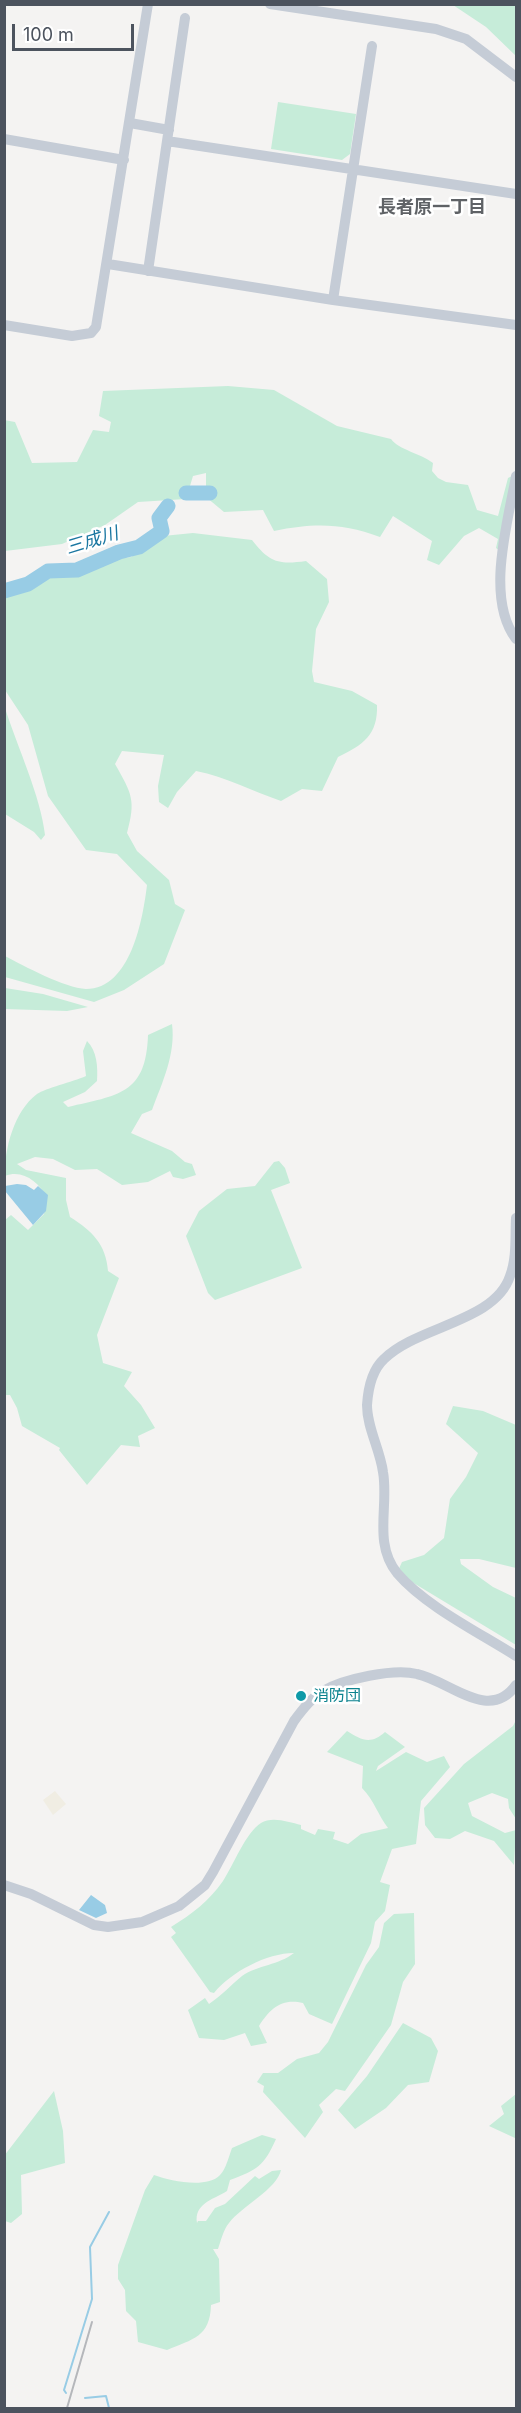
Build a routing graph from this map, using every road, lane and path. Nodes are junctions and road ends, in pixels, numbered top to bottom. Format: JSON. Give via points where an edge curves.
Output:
{"nodes":[{"id":1,"x":148,"y":4,"type":"edge"},
{"id":2,"x":270,"y":4,"type":"edge"},
{"id":3,"x":185,"y":18,"type":"dead end"},
{"id":4,"x":372,"y":46,"type":"dead end"},
{"id":5,"x":516,"y":77,"type":"edge"},
{"id":6,"x":130,"y":123,"type":"junction"},
{"id":7,"x":168,"y":135,"type":"junction"},
{"id":8,"x":4,"y":139,"type":"edge"},
{"id":9,"x":124,"y":160,"type":"junction"},
{"id":10,"x":353,"y":168,"type":"junction"},
{"id":11,"x":516,"y":194,"type":"edge"},
{"id":12,"x":108,"y":264,"type":"junction"},
{"id":13,"x":148,"y":271,"type":"junction"},
{"id":14,"x":333,"y":300,"type":"junction"},
{"id":15,"x":4,"y":325,"type":"edge"},
{"id":16,"x":516,"y":325,"type":"edge"},
{"id":17,"x":516,"y":476,"type":"edge"},
{"id":18,"x":516,"y":639,"type":"edge"},
{"id":19,"x":516,"y":1218,"type":"edge"},
{"id":20,"x":516,"y":1656,"type":"edge"},
{"id":21,"x":516,"y":1685,"type":"edge"},
{"id":22,"x":4,"y":1885,"type":"edge"}],
"edges":[{"from":1,"to":6,"type":"street"},
{"from":2,"to":5,"type":"street","via":[[436,29],[466,39]]},
{"from":3,"to":7,"type":"street"},
{"from":4,"to":10,"type":"street"},
{"from":6,"to":7,"type":"street"},
{"from":6,"to":9,"type":"street"},
{"from":7,"to":10,"type":"street"},
{"from":7,"to":13,"type":"street"},
{"from":8,"to":9,"type":"street"},
{"from":9,"to":12,"type":"street"},
{"from":10,"to":11,"type":"street"},
{"from":10,"to":14,"type":"street"},
{"from":12,"to":13,"type":"street"},
{"from":12,"to":15,"type":"street","via":[[96,327],[91,333],[72,336]]},
{"from":13,"to":14,"type":"street"},
{"from":14,"to":16,"type":"street"},
{"from":17,"to":18,"type":"street","via":[[500,594]]},
{"from":19,"to":20,"type":"street","via":[[511,1276],[505,1288],[482,1309],[403,1343],[384,1359],[373,1377],[367,1406],[383,1472],[383,1537],[391,1564],[414,1589]]},
{"from":21,"to":22,"type":"street","via":[[505,1698],[489,1702],[436,1680],[400,1671],[324,1690],[294,1720],[205,1885],[179,1906],[149,1919],[131,1925],[94,1925]]}]}
